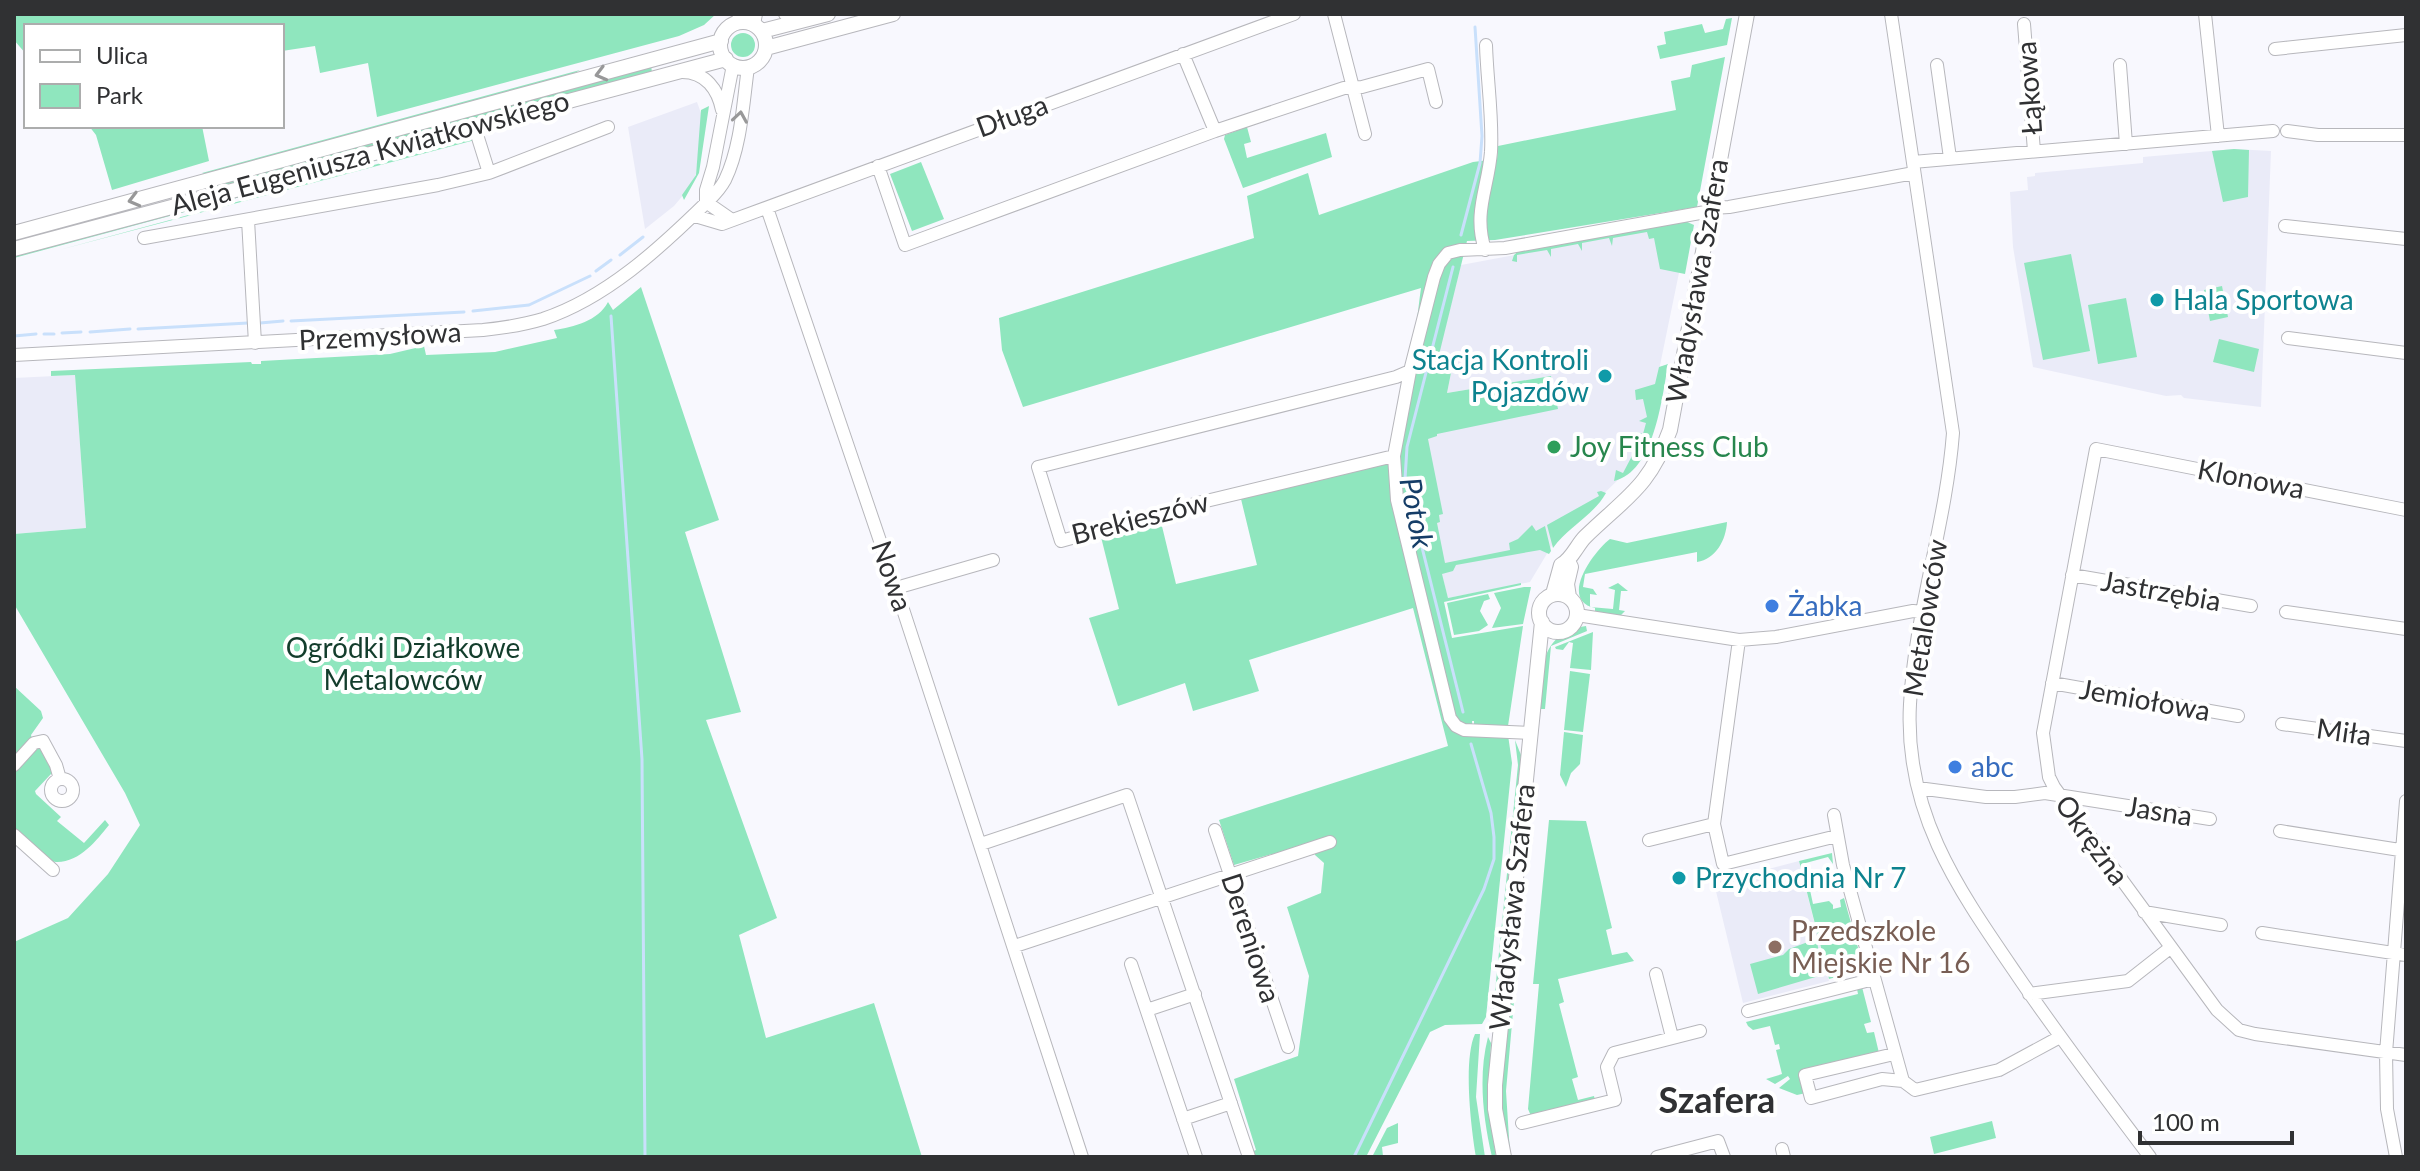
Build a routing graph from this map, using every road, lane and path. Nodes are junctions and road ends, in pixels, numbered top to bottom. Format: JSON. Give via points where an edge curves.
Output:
{"nodes":[{"id":1,"x":785,"y":14,"type":"edge"},
{"id":2,"x":893,"y":14,"type":"edge"},
{"id":3,"x":1294,"y":14,"type":"edge"},
{"id":4,"x":1334,"y":14,"type":"edge"},
{"id":5,"x":1747,"y":14,"type":"edge"},
{"id":6,"x":1891,"y":14,"type":"edge"},
{"id":7,"x":2205,"y":14,"type":"edge"},
{"id":8,"x":821,"y":16,"type":"edge"},
{"id":9,"x":739,"y":18,"type":"edge"},
{"id":10,"x":757,"y":23,"type":"edge"},
{"id":11,"x":2024,"y":24,"type":"dead end"},
{"id":12,"x":2406,"y":35,"type":"edge"},
{"id":13,"x":721,"y":41,"type":"junction"},
{"id":14,"x":1486,"y":45,"type":"dead end"},
{"id":15,"x":766,"y":48,"type":"junction"},
{"id":16,"x":2275,"y":49,"type":"dead end"},
{"id":17,"x":1183,"y":54,"type":"junction"},
{"id":18,"x":729,"y":62,"type":"junction"},
{"id":19,"x":1937,"y":65,"type":"dead end"},
{"id":20,"x":2120,"y":65,"type":"dead end"},
{"id":21,"x":748,"y":67,"type":"junction"},
{"id":22,"x":675,"y":72,"type":"junction"},
{"id":23,"x":1354,"y":87,"type":"junction"},
{"id":24,"x":1436,"y":102,"type":"dead end"},
{"id":25,"x":723,"y":112,"type":"junction"},
{"id":26,"x":474,"y":125,"type":"junction"},
{"id":27,"x":608,"y":127,"type":"dead end"},
{"id":28,"x":1215,"y":131,"type":"junction"},
{"id":29,"x":1365,"y":134,"type":"dead end"},
{"id":30,"x":2406,"y":135,"type":"edge"},
{"id":31,"x":2218,"y":136,"type":"junction"},
{"id":32,"x":2126,"y":144,"type":"junction"},
{"id":33,"x":2034,"y":151,"type":"junction"},
{"id":34,"x":1950,"y":158,"type":"junction"},
{"id":35,"x":878,"y":166,"type":"junction"},
{"id":36,"x":1914,"y":167,"type":"junction"},
{"id":37,"x":489,"y":173,"type":"junction"},
{"id":38,"x":706,"y":202,"type":"junction"},
{"id":39,"x":767,"y":208,"type":"junction"},
{"id":40,"x":1712,"y":210,"type":"junction"},
{"id":41,"x":695,"y":216,"type":"junction"},
{"id":42,"x":248,"y":220,"type":"junction"},
{"id":43,"x":732,"y":220,"type":"junction"},
{"id":44,"x":2285,"y":226,"type":"dead end"},
{"id":45,"x":14,"y":233,"type":"edge"},
{"id":46,"x":144,"y":238,"type":"dead end"},
{"id":47,"x":2406,"y":239,"type":"edge"},
{"id":48,"x":14,"y":249,"type":"edge"},
{"id":49,"x":1482,"y":250,"type":"junction"},
{"id":50,"x":2288,"y":338,"type":"dead end"},
{"id":51,"x":255,"y":343,"type":"junction"},
{"id":52,"x":2406,"y":353,"type":"edge"},
{"id":53,"x":14,"y":355,"type":"edge"},
{"id":54,"x":1410,"y":371,"type":"junction"},
{"id":55,"x":2096,"y":449,"type":"joint"},
{"id":56,"x":1394,"y":456,"type":"junction"},
{"id":57,"x":2406,"y":510,"type":"edge"},
{"id":58,"x":993,"y":560,"type":"dead end"},
{"id":59,"x":1568,"y":561,"type":"junction"},
{"id":60,"x":2072,"y":575,"type":"junction"},
{"id":61,"x":896,"y":588,"type":"junction"},
{"id":62,"x":1553,"y":594,"type":"junction"},
{"id":63,"x":1569,"y":597,"type":"junction"},
{"id":64,"x":2251,"y":606,"type":"dead end"},
{"id":65,"x":1923,"y":612,"type":"junction"},
{"id":66,"x":2286,"y":612,"type":"dead end"},
{"id":67,"x":1577,"y":615,"type":"junction"},
{"id":68,"x":1542,"y":622,"type":"junction"},
{"id":69,"x":2406,"y":629,"type":"edge"},
{"id":70,"x":1556,"y":632,"type":"junction"},
{"id":71,"x":1739,"y":640,"type":"junction"},
{"id":72,"x":1538,"y":658,"type":"junction"},
{"id":73,"x":2052,"y":683,"type":"junction"},
{"id":74,"x":2238,"y":716,"type":"dead end"},
{"id":75,"x":2282,"y":724,"type":"dead end"},
{"id":76,"x":1529,"y":733,"type":"junction"},
{"id":77,"x":2406,"y":741,"type":"edge"},
{"id":78,"x":14,"y":765,"type":"edge"},
{"id":79,"x":60,"y":779,"type":"dead end"},
{"id":80,"x":1918,"y":788,"type":"junction"},
{"id":81,"x":2059,"y":795,"type":"junction"},
{"id":82,"x":2406,"y":801,"type":"edge"},
{"id":83,"x":1834,"y":815,"type":"dead end"},
{"id":84,"x":2210,"y":819,"type":"dead end"},
{"id":85,"x":1714,"y":824,"type":"junction"},
{"id":86,"x":1215,"y":830,"type":"dead end"},
{"id":87,"x":2280,"y":831,"type":"dead end"},
{"id":88,"x":14,"y":835,"type":"edge"},
{"id":89,"x":1837,"y":836,"type":"junction"},
{"id":90,"x":1649,"y":840,"type":"dead end"},
{"id":91,"x":1330,"y":842,"type":"dead end"},
{"id":92,"x":981,"y":844,"type":"junction"},
{"id":93,"x":2404,"y":851,"type":"edge"},
{"id":94,"x":53,"y":870,"type":"dead end"},
{"id":95,"x":1230,"y":876,"type":"junction"},
{"id":96,"x":1162,"y":898,"type":"junction"},
{"id":97,"x":2144,"y":912,"type":"junction"},
{"id":98,"x":2221,"y":925,"type":"dead end"},
{"id":99,"x":2262,"y":933,"type":"dead end"},
{"id":100,"x":1015,"y":946,"type":"junction"},
{"id":101,"x":2170,"y":948,"type":"junction"},
{"id":102,"x":2400,"y":954,"type":"edge"},
{"id":103,"x":1131,"y":964,"type":"dead end"},
{"id":104,"x":1656,"y":974,"type":"dead end"},
{"id":105,"x":1874,"y":979,"type":"junction"},
{"id":106,"x":1195,"y":994,"type":"junction"},
{"id":107,"x":2029,"y":994,"type":"junction"},
{"id":108,"x":1147,"y":1010,"type":"junction"},
{"id":109,"x":1748,"y":1011,"type":"dead end"},
{"id":110,"x":1700,"y":1031,"type":"dead end"},
{"id":111,"x":1672,"y":1037,"type":"junction"},
{"id":112,"x":2060,"y":1037,"type":"junction"},
{"id":113,"x":1288,"y":1047,"type":"dead end"},
{"id":114,"x":2386,"y":1053,"type":"junction"},
{"id":115,"x":1894,"y":1054,"type":"junction"},
{"id":116,"x":2406,"y":1055,"type":"edge"},
{"id":117,"x":1903,"y":1081,"type":"junction"},
{"id":118,"x":1231,"y":1103,"type":"junction"},
{"id":119,"x":1183,"y":1119,"type":"junction"},
{"id":120,"x":1522,"y":1123,"type":"dead end"},
{"id":121,"x":1082,"y":1157,"type":"edge"},
{"id":122,"x":1196,"y":1157,"type":"edge"},
{"id":123,"x":1249,"y":1157,"type":"edge"},
{"id":124,"x":1504,"y":1157,"type":"edge"},
{"id":125,"x":1657,"y":1157,"type":"edge"},
{"id":126,"x":1724,"y":1157,"type":"edge"},
{"id":127,"x":2150,"y":1157,"type":"edge"},
{"id":128,"x":2396,"y":1157,"type":"edge"}],
"edges":[{"from":1,"to":8,"type":"street"},
{"from":2,"to":15,"type":"street"},
{"from":3,"to":17,"type":"street","name":"Długa"},
{"from":4,"to":23,"type":"street"},
{"from":5,"to":40,"type":"street","name":"Władysława Szafera"},
{"from":6,"to":36,"type":"street","name":"Metalowców"},
{"from":7,"to":31,"type":"street"},
{"from":8,"to":10,"type":"street"},
{"from":9,"to":10,"type":"street"},
{"from":9,"to":13,"type":"street"},
{"from":10,"to":15,"type":"street"},
{"from":11,"to":33,"type":"street","name":"Łąkowa"},
{"from":12,"to":16,"type":"street"},
{"from":13,"to":18,"type":"street"},
{"from":13,"to":45,"type":"street","name":"Aleja Eugeniusza Kwiatkowskiego","one_way":true},
{"from":14,"to":49,"type":"street","via":[[1491,151],[1480,210]]},
{"from":15,"to":21,"type":"street"},
{"from":17,"to":28,"type":"street"},
{"from":17,"to":35,"type":"street","name":"Długa"},
{"from":18,"to":21,"type":"street"},
{"from":18,"to":22,"type":"street","name":"Aleja Eugeniusza Kwiatkowskiego"},
{"from":18,"to":25,"type":"street","name":"Przemysłowa"},
{"from":19,"to":34,"type":"street"},
{"from":20,"to":32,"type":"street"},
{"from":38,"to":21,"type":"street","name":"Przemysłowa","one_way":true,"via":[[716,196],[731,166]]},
{"from":22,"to":25,"type":"street","via":[[689,71],[708,81]]},
{"from":22,"to":26,"type":"street","name":"Aleja Eugeniusza Kwiatkowskiego"},
{"from":23,"to":24,"type":"street","via":[[1428,69]]},
{"from":23,"to":28,"type":"street"},
{"from":23,"to":29,"type":"street"},
{"from":25,"to":38,"type":"street","name":"Przemysłowa"},
{"from":26,"to":37,"type":"street"},
{"from":26,"to":48,"type":"street","name":"Aleja Eugeniusza Kwiatkowskiego"},
{"from":27,"to":37,"type":"street"},
{"from":28,"to":35,"type":"street","via":[[905,245]]},
{"from":30,"to":31,"type":"street","name":"Łąkowa","via":[[2280,131]]},
{"from":31,"to":32,"type":"street","name":"Łąkowa"},
{"from":32,"to":33,"type":"street","name":"Łąkowa"},
{"from":33,"to":34,"type":"street","name":"Łąkowa"},
{"from":34,"to":36,"type":"street","name":"Łąkowa"},
{"from":35,"to":39,"type":"street","name":"Długa"},
{"from":36,"to":40,"type":"street","name":"Łąkowa"},
{"from":36,"to":65,"type":"street","name":"Metalowców","via":[[1953,433]]},
{"from":37,"to":42,"type":"street"},
{"from":38,"to":41,"type":"street","name":"Przemysłowa"},
{"from":38,"to":43,"type":"street"},
{"from":39,"to":43,"type":"street","name":"Długa"},
{"from":39,"to":61,"type":"street","name":"Nowa"},
{"from":40,"to":49,"type":"street"},
{"from":40,"to":59,"type":"street","name":"Władysława Szafera","via":[[1663,449],[1636,491],[1586,536]]},
{"from":41,"to":43,"type":"street","name":"Długa","via":[[722,224]]},
{"from":41,"to":51,"type":"street","name":"Przemysłowa","via":[[604,288],[543,319],[483,330]]},
{"from":42,"to":46,"type":"street"},
{"from":42,"to":51,"type":"street"},
{"from":44,"to":47,"type":"street"},
{"from":49,"to":54,"type":"street","via":[[1448,253],[1439,264]]},
{"from":50,"to":52,"type":"street"},
{"from":51,"to":53,"type":"street","name":"Przemysłowa"},
{"from":54,"to":56,"type":"street"},
{"from":54,"to":56,"type":"street","name":"Brekieszów","via":[[1038,467],[1061,541]]},
{"from":55,"to":57,"type":"street","name":"Klonowa"},
{"from":55,"to":60,"type":"street","name":"Okrężna"},
{"from":56,"to":76,"type":"street","via":[[1397,500],[1450,718],[1464,730]]},
{"from":58,"to":61,"type":"street"},
{"from":59,"to":62,"type":"street","name":"Władysława Szafera","via":[[1561,565]]},
{"from":59,"to":63,"type":"street"},
{"from":60,"to":64,"type":"street","name":"Jastrzębia"},
{"from":60,"to":73,"type":"street","name":"Okrężna"},
{"from":61,"to":92,"type":"street","name":"Nowa"},
{"from":62,"to":63,"type":"street"},
{"from":62,"to":68,"type":"street","via":[[1540,606]]},
{"from":63,"to":67,"type":"street"},
{"from":65,"to":71,"type":"street"},
{"from":65,"to":80,"type":"street","name":"Metalowców","via":[[1910,710]]},
{"from":66,"to":69,"type":"street"},
{"from":67,"to":70,"type":"street","via":[[1567,629]]},
{"from":67,"to":71,"type":"street"},
{"from":68,"to":70,"type":"street"},
{"from":68,"to":72,"type":"street","name":"Władysława Szafera"},
{"from":70,"to":72,"type":"street","name":"Władysława Szafera"},
{"from":71,"to":85,"type":"street"},
{"from":72,"to":76,"type":"street","name":"Władysława Szafera"},
{"from":73,"to":74,"type":"street","name":"Jemiołowa"},
{"from":73,"to":81,"type":"street","name":"Okrężna","via":[[2044,748],[2049,777]]},
{"from":75,"to":77,"type":"street","name":"Miła"},
{"from":76,"to":124,"type":"street","name":"Władysława Szafera","via":[[1495,1085]]},
{"from":78,"to":79,"type":"street","via":[[40,740]]},
{"from":80,"to":81,"type":"street","name":"Jasna","via":[[1986,797]]},
{"from":80,"to":107,"type":"street","name":"Metalowców","via":[[1958,888]]},
{"from":81,"to":84,"type":"street","name":"Jasna"},
{"from":81,"to":97,"type":"street","name":"Okrężna"},
{"from":82,"to":93,"type":"street"},
{"from":83,"to":89,"type":"street"},
{"from":85,"to":89,"type":"street","via":[[1723,864]]},
{"from":85,"to":90,"type":"street"},
{"from":86,"to":95,"type":"street","name":"Dereniowa"},
{"from":87,"to":93,"type":"street"},
{"from":88,"to":94,"type":"street"},
{"from":89,"to":105,"type":"street"},
{"from":91,"to":95,"type":"street"},
{"from":92,"to":96,"type":"street","via":[[1127,795]]},
{"from":92,"to":100,"type":"street","name":"Nowa"},
{"from":93,"to":102,"type":"street"},
{"from":95,"to":96,"type":"street"},
{"from":95,"to":113,"type":"street","name":"Dereniowa"},
{"from":96,"to":100,"type":"street"},
{"from":96,"to":106,"type":"street"},
{"from":97,"to":98,"type":"street"},
{"from":97,"to":101,"type":"street","name":"Okrężna"},
{"from":99,"to":102,"type":"street"},
{"from":100,"to":121,"type":"street","name":"Nowa"},
{"from":101,"to":107,"type":"street","via":[[2128,981]]},
{"from":101,"to":114,"type":"street","name":"Okrężna","via":[[2217,1010],[2242,1031]]},
{"from":102,"to":114,"type":"street"},
{"from":103,"to":108,"type":"street"},
{"from":104,"to":111,"type":"street"},
{"from":105,"to":109,"type":"street"},
{"from":105,"to":115,"type":"street"},
{"from":106,"to":108,"type":"street"},
{"from":106,"to":118,"type":"street"},
{"from":107,"to":112,"type":"street","name":"Metalowców"},
{"from":108,"to":119,"type":"street"},
{"from":110,"to":111,"type":"street"},
{"from":111,"to":120,"type":"street","via":[[1614,1053],[1607,1067],[1615,1100]]},
{"from":112,"to":117,"type":"street","via":[[1999,1070],[1915,1090]]},
{"from":112,"to":127,"type":"street","name":"Metalowców"},
{"from":114,"to":116,"type":"street","name":"Okrężna"},
{"from":114,"to":128,"type":"street","via":[[2387,1109]]},
{"from":115,"to":117,"type":"street"},
{"from":115,"to":117,"type":"street","via":[[1805,1075],[1811,1098],[1882,1079]]},
{"from":118,"to":119,"type":"street"},
{"from":118,"to":123,"type":"street"},
{"from":119,"to":122,"type":"street"},
{"from":125,"to":126,"type":"street","via":[[1718,1141]]}]}
